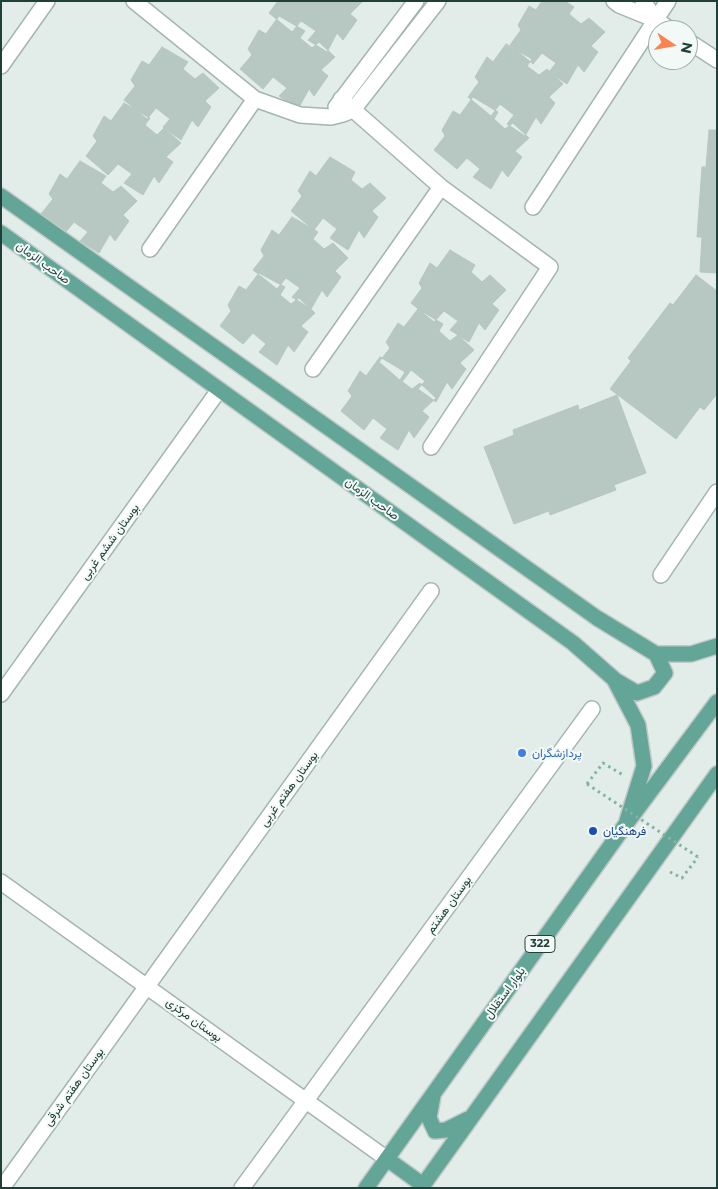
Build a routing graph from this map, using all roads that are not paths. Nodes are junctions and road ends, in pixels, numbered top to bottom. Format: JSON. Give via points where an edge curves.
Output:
{"nodes":[{"id":1,"x":47,"y":1,"type":"edge"},
{"id":2,"x":134,"y":1,"type":"edge"},
{"id":3,"x":416,"y":1,"type":"edge"},
{"id":4,"x":438,"y":1,"type":"edge"},
{"id":5,"x":614,"y":1,"type":"edge"},
{"id":6,"x":643,"y":1,"type":"edge"},
{"id":7,"x":668,"y":1,"type":"edge"},
{"id":8,"x":656,"y":20,"type":"junction"},
{"id":9,"x":648,"y":32,"type":"edge"},
{"id":10,"x":698,"y":48,"type":"edge"},
{"id":11,"x":717,"y":60,"type":"edge"},
{"id":12,"x":1,"y":66,"type":"edge"},
{"id":13,"x":341,"y":98,"type":"junction"},
{"id":14,"x":255,"y":99,"type":"junction"},
{"id":15,"x":353,"y":110,"type":"junction"},
{"id":16,"x":331,"y":117,"type":"junction"},
{"id":17,"x":441,"y":187,"type":"junction"},
{"id":18,"x":1,"y":196,"type":"edge"},
{"id":19,"x":533,"y":207,"type":"dead end"},
{"id":20,"x":1,"y":233,"type":"edge"},
{"id":21,"x":150,"y":249,"type":"dead end"},
{"id":22,"x":313,"y":369,"type":"dead end"},
{"id":23,"x":219,"y":390,"type":"junction"},
{"id":24,"x":431,"y":447,"type":"dead end"},
{"id":25,"x":717,"y":492,"type":"edge"},
{"id":26,"x":661,"y":575,"type":"dead end"},
{"id":27,"x":431,"y":591,"type":"dead end"},
{"id":28,"x":717,"y":646,"type":"edge"},
{"id":29,"x":656,"y":654,"type":"junction"},
{"id":30,"x":614,"y":679,"type":"junction"},
{"id":31,"x":1,"y":694,"type":"edge"},
{"id":32,"x":717,"y":702,"type":"edge"},
{"id":33,"x":592,"y":709,"type":"dead end"},
{"id":34,"x":717,"y":774,"type":"edge"},
{"id":35,"x":626,"y":824,"type":"junction"},
{"id":36,"x":1,"y":882,"type":"edge"},
{"id":37,"x":146,"y":986,"type":"junction"},
{"id":38,"x":434,"y":1092,"type":"junction"},
{"id":39,"x":306,"y":1101,"type":"junction"},
{"id":40,"x":472,"y":1117,"type":"junction"},
{"id":41,"x":387,"y":1158,"type":"junction"},
{"id":42,"x":422,"y":1186,"type":"edge"},
{"id":43,"x":2,"y":1188,"type":"edge"},
{"id":44,"x":242,"y":1188,"type":"edge"},
{"id":45,"x":366,"y":1188,"type":"edge"}],
"edges":[{"from":1,"to":12,"type":"street"},
{"from":2,"to":14,"type":"street"},
{"from":3,"to":13,"type":"street"},
{"from":4,"to":15,"type":"street"},
{"from":5,"to":8,"type":"street"},
{"from":6,"to":8,"type":"street"},
{"from":7,"to":8,"type":"street"},
{"from":9,"to":19,"type":"street"},
{"from":10,"to":11,"type":"street"},
{"from":13,"to":15,"type":"street"},
{"from":13,"to":16,"type":"street"},
{"from":14,"to":16,"type":"street","via":[[300,115]]},
{"from":14,"to":21,"type":"street"},
{"from":15,"to":16,"type":"street"},
{"from":15,"to":17,"type":"street"},
{"from":17,"to":22,"type":"street"},
{"from":17,"to":24,"type":"street","via":[[550,267]]},
{"from":18,"to":29,"type":"main road","via":[[597,618]]},
{"from":20,"to":23,"type":"main road","name":"صاحب الزمان"},
{"from":23,"to":30,"type":"main road","name":"صاحب الزمان","via":[[573,643]]},
{"from":23,"to":31,"type":"street","name":"بوستان ششم غربی"},
{"from":25,"to":26,"type":"street"},
{"from":27,"to":37,"type":"street","name":"بوستان هفتم غربی"},
{"from":28,"to":29,"type":"main road","via":[[691,654]]},
{"from":29,"to":30,"type":"main road","via":[[665,673],[654,687],[637,693]]},
{"from":30,"to":35,"type":"main road","name":"صاحب الزمان","via":[[638,724],[644,766]]},
{"from":32,"to":35,"type":"main road","name":"بلوار استقلال","number":"322"},
{"from":33,"to":39,"type":"street","name":"بوستان هشتم"},
{"from":34,"to":40,"type":"main road"},
{"from":35,"to":38,"type":"main road","name":"بلوار استقلال","number":"322"},
{"from":36,"to":37,"type":"street","name":"بوستان مرکزی"},
{"from":37,"to":39,"type":"street","name":"بوستان مرکزی"},
{"from":37,"to":43,"type":"street","name":"بوستان هفتم شرقی"},
{"from":38,"to":40,"type":"main road","via":[[429,1118],[435,1131],[446,1130]]},
{"from":38,"to":41,"type":"main road","name":"بلوار استقلال","number":"322"},
{"from":39,"to":41,"type":"street","name":"بوستان مرکزی"},
{"from":39,"to":44,"type":"street","name":"بوستان هشتم"},
{"from":40,"to":42,"type":"main road"},
{"from":41,"to":42,"type":"main road"},
{"from":41,"to":45,"type":"main road","name":"بلوار استقلال","number":"322"}]}
